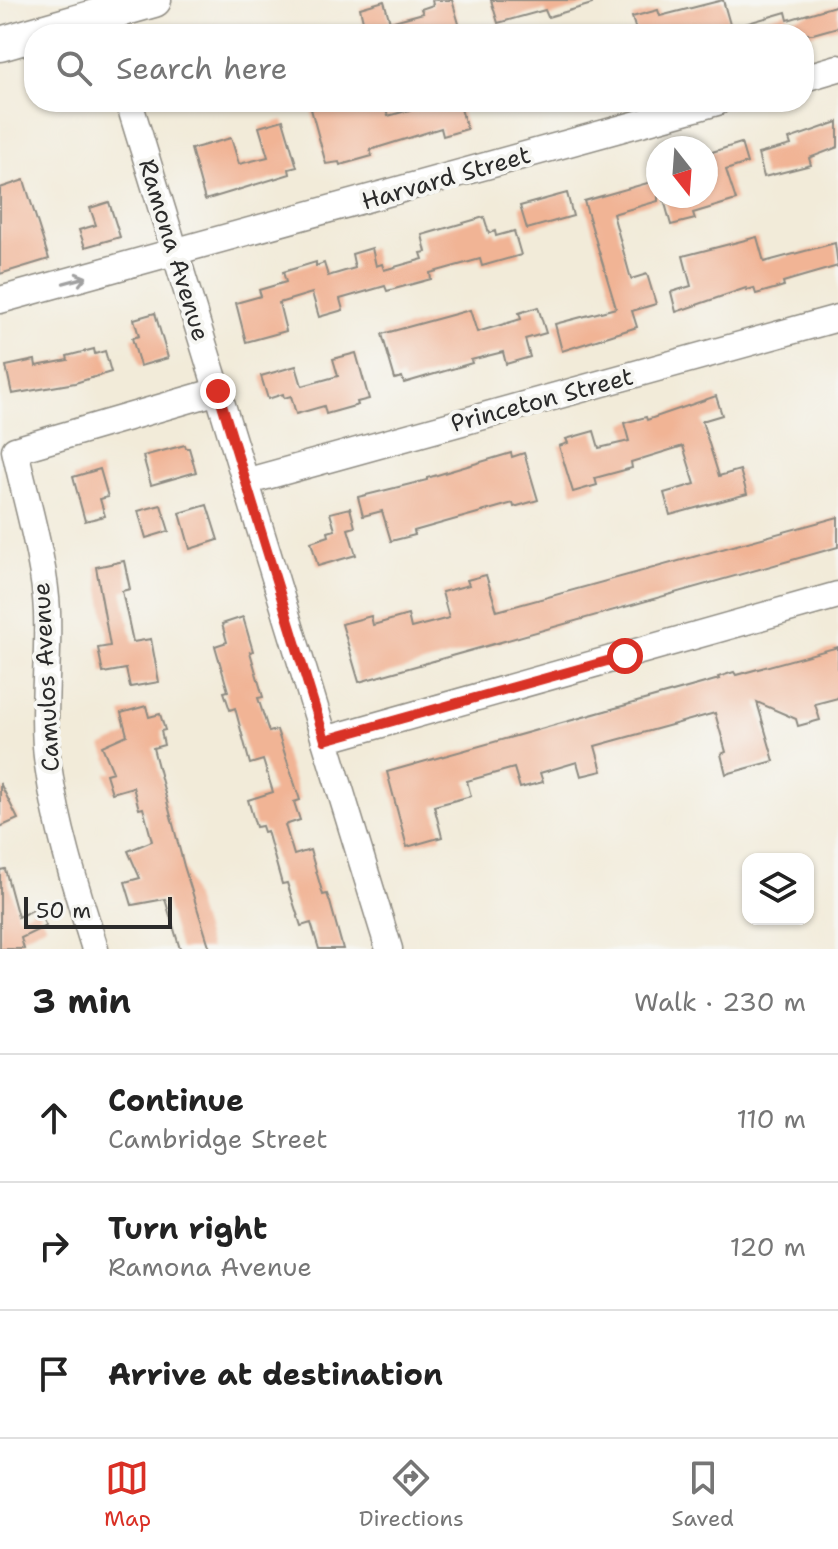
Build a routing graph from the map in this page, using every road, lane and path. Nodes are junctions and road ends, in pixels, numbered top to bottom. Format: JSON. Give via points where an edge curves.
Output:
{"nodes":[{"id":1,"x":154,"y":0,"type":"edge"},
{"id":2,"x":103,"y":16,"type":"edge"},
{"id":3,"x":74,"y":24,"type":"edge"},
{"id":4,"x":24,"y":37,"type":"edge"},
{"id":5,"x":0,"y":44,"type":"edge"},
{"id":6,"x":838,"y":68,"type":"edge"},
{"id":7,"x":814,"y":75,"type":"edge"},
{"id":8,"x":132,"y":112,"type":"edge"},
{"id":9,"x":681,"y":112,"type":"edge"},
{"id":10,"x":175,"y":253,"type":"junction"},
{"id":11,"x":0,"y":300,"type":"edge"},
{"id":12,"x":838,"y":318,"type":"edge"},
{"id":13,"x":218,"y":391,"type":"junction"},
{"id":14,"x":245,"y":482,"type":"junction"},
{"id":15,"x":838,"y":595,"type":"edge"},
{"id":16,"x":325,"y":740,"type":"junction"},
{"id":17,"x":95,"y":949,"type":"edge"},
{"id":18,"x":389,"y":949,"type":"edge"}],
"edges":[{"from":1,"to":2,"type":"main road"},
{"from":2,"to":3,"type":"main road"},
{"from":4,"to":5,"type":"main road"},
{"from":6,"to":7,"type":"street"},
{"from":8,"to":10,"type":"street","name":"Ramona Avenue"},
{"from":9,"to":10,"type":"street","name":"Harvard Street"},
{"from":11,"to":10,"type":"street","name":"Harvard Street","one_way":true},
{"from":10,"to":13,"type":"street","name":"Ramona Avenue"},
{"from":12,"to":14,"type":"street","name":"Princeton Street"},
{"from":13,"to":14,"type":"street","name":"Ramona Avenue"},
{"from":13,"to":17,"type":"street","name":"Camulos Avenue","via":[[15,450],[47,608],[48,763],[62,842]]},
{"from":14,"to":16,"type":"street","name":"Ramona Avenue"},
{"from":15,"to":16,"type":"street"},
{"from":16,"to":18,"type":"street","name":"Ramona Avenue"}]}
